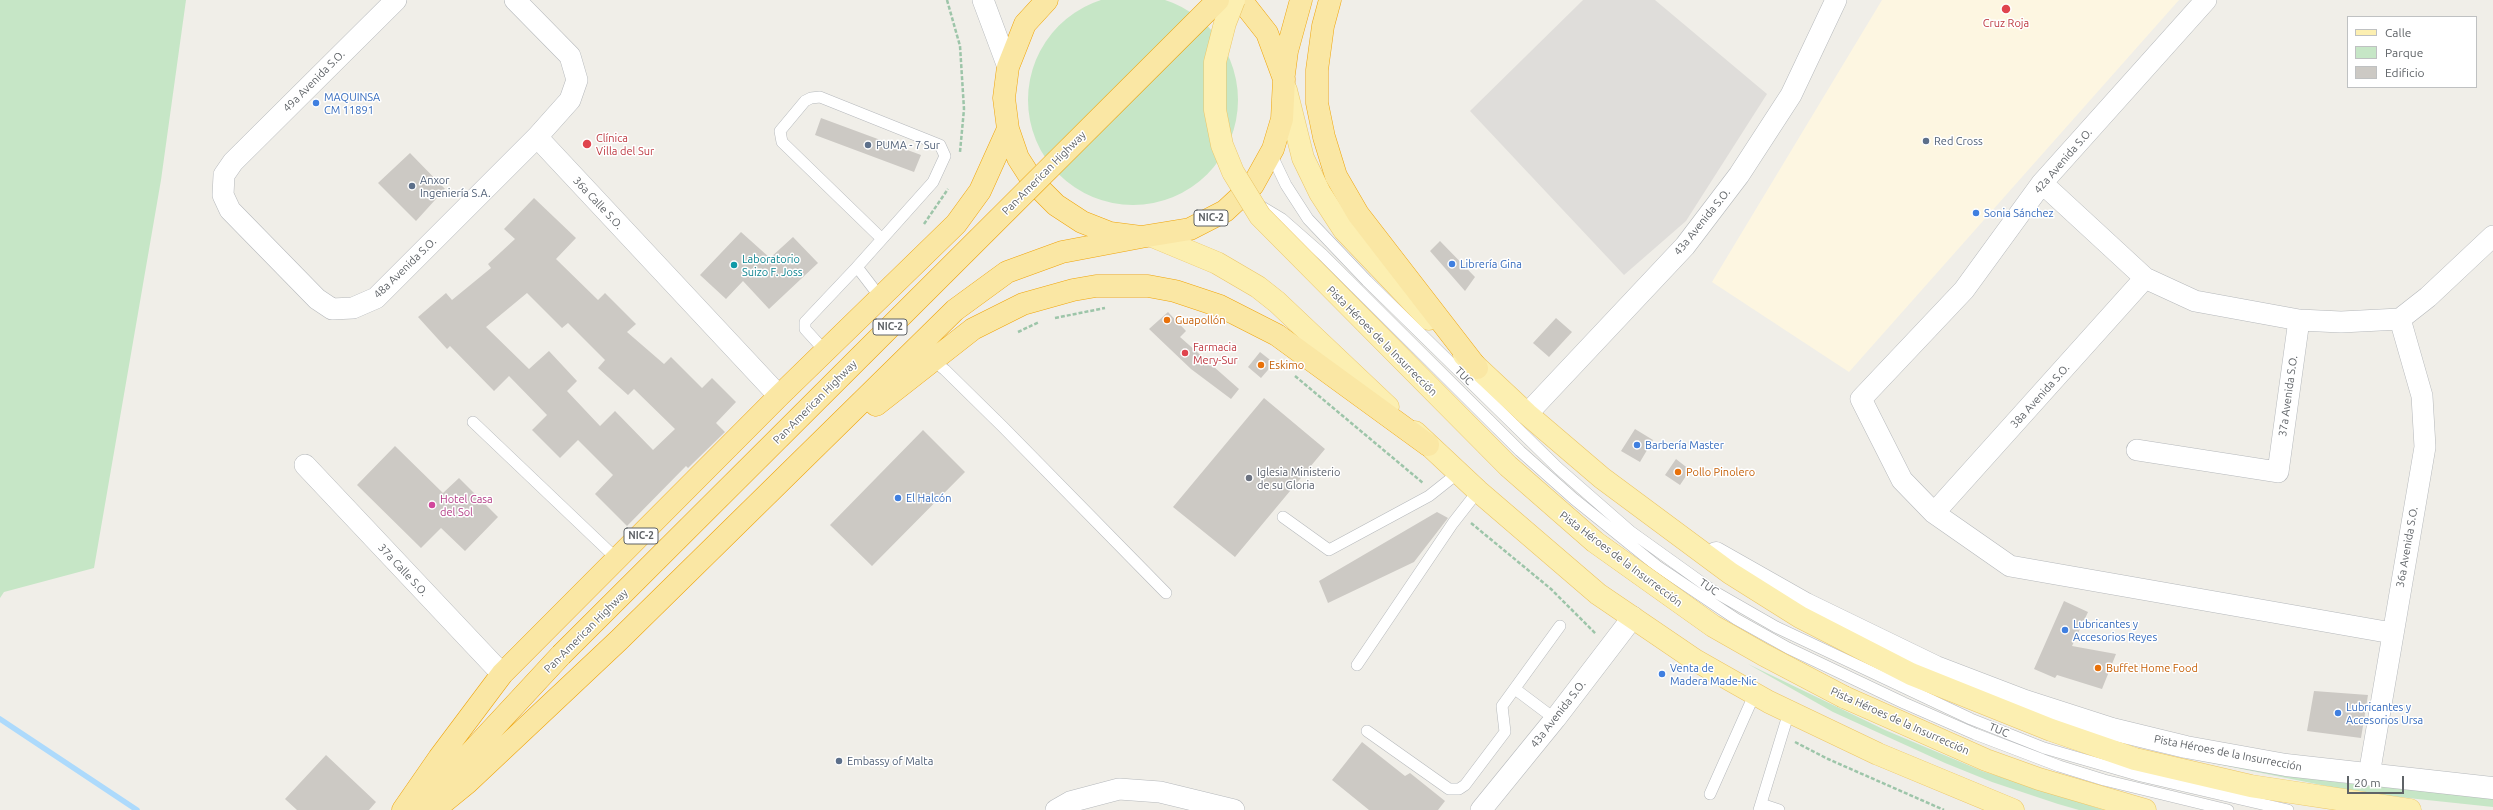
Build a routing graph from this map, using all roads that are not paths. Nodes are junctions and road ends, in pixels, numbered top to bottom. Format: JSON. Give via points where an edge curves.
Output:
{"nodes":[{"id":1,"x":396,"y":0,"type":"edge"},
{"id":2,"x":515,"y":0,"type":"edge"},
{"id":3,"x":983,"y":0,"type":"edge"},
{"id":4,"x":1047,"y":0,"type":"edge"},
{"id":5,"x":1218,"y":0,"type":"edge"},
{"id":6,"x":1234,"y":0,"type":"edge"},
{"id":7,"x":1241,"y":0,"type":"edge"},
{"id":8,"x":1301,"y":0,"type":"edge"},
{"id":9,"x":1330,"y":0,"type":"edge"},
{"id":10,"x":1836,"y":0,"type":"edge"},
{"id":11,"x":2206,"y":0,"type":"edge"},
{"id":12,"x":1008,"y":67,"type":"junction"},
{"id":13,"x":1284,"y":79,"type":"junction"},
{"id":14,"x":1008,"y":129,"type":"junction"},
{"id":15,"x":537,"y":137,"type":"junction"},
{"id":16,"x":1273,"y":149,"type":"junction"},
{"id":17,"x":233,"y":162,"type":"joint"},
{"id":18,"x":2042,"y":183,"type":"junction"},
{"id":19,"x":1225,"y":211,"type":"junction"},
{"id":20,"x":1147,"y":236,"type":"junction"},
{"id":21,"x":2493,"y":236,"type":"edge"},
{"id":22,"x":882,"y":239,"type":"junction"},
{"id":23,"x":857,"y":267,"type":"junction"},
{"id":24,"x":2145,"y":278,"type":"junction"},
{"id":25,"x":880,"y":297,"type":"junction"},
{"id":26,"x":2400,"y":319,"type":"junction"},
{"id":27,"x":2299,"y":320,"type":"junction"},
{"id":28,"x":825,"y":350,"type":"junction"},
{"id":29,"x":924,"y":354,"type":"junction"},
{"id":30,"x":1477,"y":368,"type":"junction"},
{"id":31,"x":779,"y":396,"type":"junction"},
{"id":32,"x":1527,"y":414,"type":"junction"},
{"id":33,"x":473,"y":422,"type":"dead end"},
{"id":34,"x":1428,"y":445,"type":"junction"},
{"id":35,"x":2137,"y":450,"type":"dead end"},
{"id":36,"x":305,"y":465,"type":"dead end"},
{"id":37,"x":1458,"y":474,"type":"junction"},
{"id":38,"x":1478,"y":491,"type":"junction"},
{"id":39,"x":1934,"y":514,"type":"junction"},
{"id":40,"x":1651,"y":516,"type":"junction"},
{"id":41,"x":1283,"y":517,"type":"dead end"},
{"id":42,"x":618,"y":560,"type":"junction"},
{"id":43,"x":1166,"y":593,"type":"dead end"},
{"id":44,"x":1633,"y":617,"type":"junction"},
{"id":45,"x":1560,"y":626,"type":"dead end"},
{"id":46,"x":2392,"y":633,"type":"junction"},
{"id":47,"x":1357,"y":666,"type":"dead end"},
{"id":48,"x":502,"y":674,"type":"junction"},
{"id":49,"x":1515,"y":689,"type":"junction"},
{"id":50,"x":1755,"y":694,"type":"junction"},
{"id":51,"x":1790,"y":712,"type":"junction"},
{"id":52,"x":1555,"y":719,"type":"junction"},
{"id":53,"x":1367,"y":731,"type":"dead end"},
{"id":54,"x":2369,"y":775,"type":"junction"},
{"id":55,"x":2493,"y":788,"type":"edge"},
{"id":56,"x":1710,"y":794,"type":"dead end"},
{"id":57,"x":1195,"y":806,"type":"edge"},
{"id":58,"x":1760,"y":807,"type":"edge"},
{"id":59,"x":2006,"y":809,"type":"edge"},
{"id":60,"x":403,"y":810,"type":"edge"},
{"id":61,"x":418,"y":810,"type":"edge"},
{"id":62,"x":434,"y":810,"type":"edge"},
{"id":63,"x":1056,"y":810,"type":"edge"},
{"id":64,"x":1234,"y":810,"type":"edge"},
{"id":65,"x":1481,"y":810,"type":"edge"},
{"id":66,"x":1779,"y":810,"type":"edge"},
{"id":67,"x":2145,"y":810,"type":"edge"},
{"id":68,"x":2228,"y":810,"type":"edge"},
{"id":69,"x":2288,"y":810,"type":"edge"},
{"id":70,"x":2410,"y":810,"type":"edge"}],
"edges":[{"from":1,"to":17,"type":"street","name":"49a Avenida S.O."},
{"from":2,"to":15,"type":"street","via":[[570,56],[577,80],[570,100]]},
{"from":3,"to":12,"type":"street"},
{"from":4,"to":12,"type":"highway","number":"NIC-2","via":[[1025,24]]},
{"from":5,"to":61,"type":"highway","name":"Pan-American Highway","number":"NIC-2","bridge":true,"via":[[560,655]]},
{"from":6,"to":67,"type":"main road","name":"Pista Héroes de la Insurrección","bridge":true,"via":[[1215,62],[1216,116],[1222,145],[1233,172],[1260,216],[1513,471],[1595,542],[1714,626],[1764,655],[1844,697],[1986,760],[2038,779]]},
{"from":7,"to":13,"type":"highway","number":"NIC-2","via":[[1267,33]]},
{"from":8,"to":13,"type":"highway","number":"NIC-2","via":[[1287,51]]},
{"from":9,"to":30,"type":"highway","via":[[1323,26],[1317,70],[1317,103],[1336,176],[1358,214]]},
{"from":10,"to":32,"type":"street","name":"43a Avenida S.O.","via":[[1791,95],[1739,175],[1685,246]]},
{"from":11,"to":18,"type":"street","name":"42a Avenida S.O."},
{"from":12,"to":14,"type":"highway","number":"NIC-2","via":[[1004,98]]},
{"from":13,"to":16,"type":"highway","number":"NIC-2","via":[[1282,119]]},
{"from":13,"to":30,"type":"main road","name":"Pista Héroes de la Insurrección","via":[[1304,158],[1320,193],[1344,230]]},
{"from":14,"to":20,"type":"highway","number":"NIC-2","via":[[1018,158],[1034,183],[1056,205],[1082,222],[1110,232]]},
{"from":14,"to":25,"type":"highway","number":"NIC-2","via":[[980,191],[956,224]]},
{"from":15,"to":17,"type":"street","name":"48a Avenida S.O.","via":[[376,298],[353,308],[332,309],[317,299],[230,210],[223,195],[224,175]]},
{"from":15,"to":31,"type":"street","name":"36a Calle S.O."},
{"from":16,"to":19,"type":"highway","number":"NIC-2","via":[[1253,184]]},
{"from":16,"to":69,"type":"lane","name":"TUC","via":[[1274,160],[1286,185],[1308,219],[1367,281],[1558,468],[1630,531],[1715,592],[1776,627],[1971,719],[2044,748],[2141,776]]},
{"from":18,"to":24,"type":"street"},
{"from":18,"to":39,"type":"street","name":"42a Avenida S.O.","via":[[1964,290],[1861,399],[1902,480]]},
{"from":19,"to":20,"type":"highway","number":"NIC-2","via":[[1190,229]]},
{"from":19,"to":68,"type":"lane","name":"TUC","via":[[1248,205],[1262,207],[1282,219],[1323,255],[1541,470],[1621,539],[1736,619],[1788,648],[1904,703],[2024,753],[2104,780]]},
{"from":20,"to":29,"type":"highway","number":"NIC-2","via":[[1062,252],[1007,272],[955,310]]},
{"from":20,"to":34,"type":"main road","via":[[1217,263],[1258,287]]},
{"from":21,"to":26,"type":"street","via":[[2428,297]]},
{"from":22,"to":22,"type":"lane","via":[[933,182],[945,156],[944,151],[940,145],[820,97],[810,98],[780,132],[782,142]]},
{"from":22,"to":23,"type":"lane"},
{"from":23,"to":25,"type":"lane"},
{"from":23,"to":28,"type":"lane","via":[[805,322],[805,329]]},
{"from":24,"to":27,"type":"street","via":[[2195,301]]},
{"from":24,"to":39,"type":"street","name":"38a Avenida S.O."},
{"from":25,"to":28,"type":"highway","number":"NIC-2"},
{"from":26,"to":27,"type":"street","via":[[2340,322]]},
{"from":26,"to":46,"type":"street","name":"36a Avenida S.O.","via":[[2422,396],[2425,447]]},
{"from":27,"to":35,"type":"street","name":"37a Avenida S.O.","via":[[2278,472]]},
{"from":28,"to":31,"type":"highway","number":"NIC-2"},
{"from":29,"to":34,"type":"highway","via":[[1023,304],[1096,286],[1148,286],[1175,291],[1220,306],[1259,326],[1305,355]]},
{"from":29,"to":43,"type":"lane","via":[[945,370],[998,422]]},
{"from":29,"to":62,"type":"highway","number":"NIC-2","via":[[799,465],[590,667],[467,783]]},
{"from":30,"to":32,"type":"main road","name":"Pista Héroes de la Insurrección"},
{"from":31,"to":42,"type":"highway","number":"NIC-2"},
{"from":32,"to":40,"type":"main road","name":"Pista Héroes de la Insurrección"},
{"from":33,"to":42,"type":"lane"},
{"from":34,"to":37,"type":"main road"},
{"from":36,"to":48,"type":"street","name":"37a Calle S.O."},
{"from":37,"to":38,"type":"main road"},
{"from":37,"to":41,"type":"lane","via":[[1434,492],[1329,550]]},
{"from":38,"to":44,"type":"main road","via":[[1598,594]]},
{"from":38,"to":47,"type":"lane"},
{"from":39,"to":46,"type":"street","via":[[2010,566]]},
{"from":40,"to":54,"type":"street","name":"Pista Héroes de la Insurrección","via":[[1806,604],[1936,667],[2025,701],[2112,729],[2186,747],[2286,765]]},
{"from":40,"to":70,"type":"main road","name":"Pista Héroes de la Insurrección","via":[[1730,574],[1800,617],[1911,674],[1980,703],[2084,741],[2169,768],[2298,794]]},
{"from":42,"to":48,"type":"highway","number":"NIC-2"},
{"from":44,"to":50,"type":"main road","via":[[1695,660]]},
{"from":44,"to":52,"type":"street","name":"43a Avenida S.O."},
{"from":45,"to":49,"type":"lane"},
{"from":46,"to":54,"type":"street","name":"36a Avenida S.O."},
{"from":48,"to":60,"type":"highway","number":"NIC-2"},
{"from":49,"to":52,"type":"lane"},
{"from":49,"to":53,"type":"lane","via":[[1502,706],[1505,732],[1465,785],[1459,789],[1449,789]]},
{"from":50,"to":51,"type":"main road"},
{"from":50,"to":56,"type":"lane"},
{"from":51,"to":58,"type":"lane"},
{"from":51,"to":59,"type":"main road","via":[[1878,754]]},
{"from":52,"to":65,"type":"street","name":"43a Avenida S.O."},
{"from":54,"to":55,"type":"street","name":"Pista Héroes de la Insurrección"},
{"from":57,"to":63,"type":"street","via":[[1160,792],[1118,789],[1070,802]]},
{"from":57,"to":64,"type":"street"},
{"from":58,"to":66,"type":"lane"}]}
